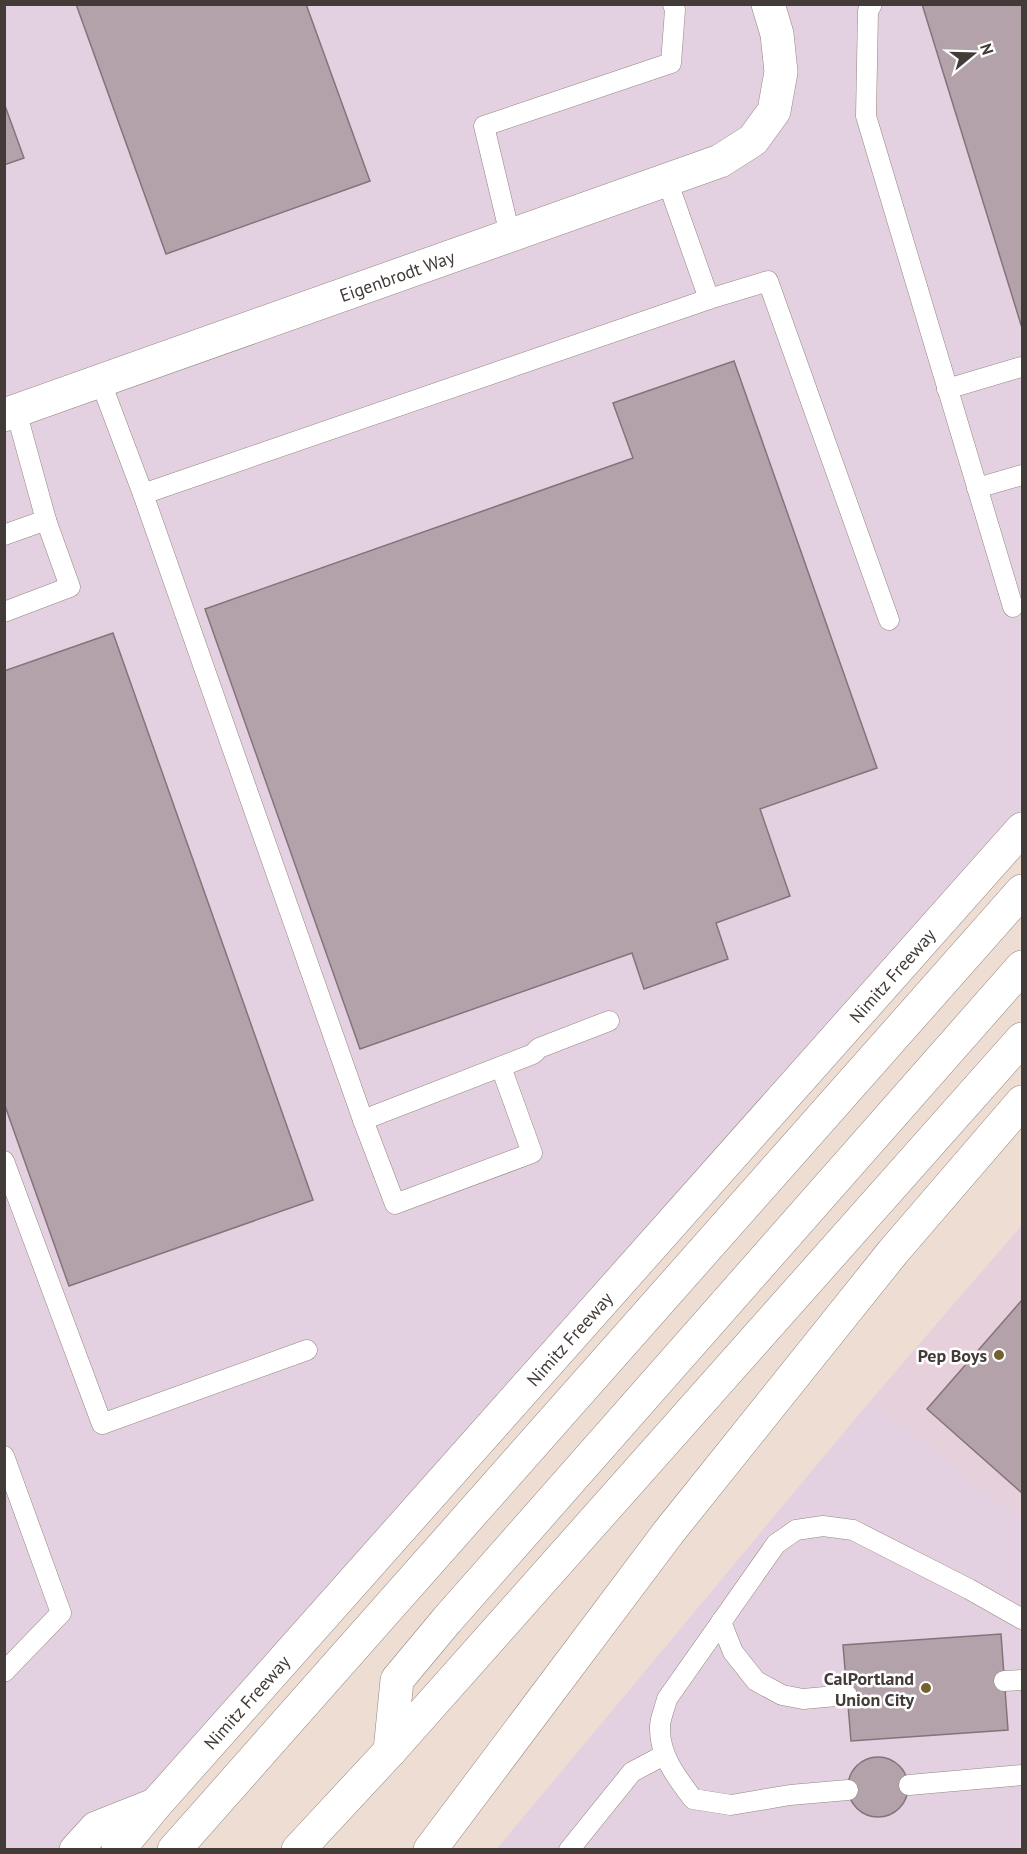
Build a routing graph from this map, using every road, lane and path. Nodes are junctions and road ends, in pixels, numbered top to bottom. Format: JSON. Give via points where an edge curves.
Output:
{"nodes":[{"id":1,"x":674,"y":4,"type":"edge"},
{"id":2,"x":768,"y":4,"type":"edge"},
{"id":3,"x":872,"y":4,"type":"edge"},
{"id":4,"x":667,"y":180,"type":"junction"},
{"id":5,"x":510,"y":236,"type":"junction"},
{"id":6,"x":709,"y":298,"type":"junction"},
{"id":7,"x":1020,"y":367,"type":"dead end"},
{"id":8,"x":100,"y":380,"type":"junction"},
{"id":9,"x":947,"y":389,"type":"junction"},
{"id":10,"x":10,"y":413,"type":"edge"},
{"id":11,"x":1023,"y":475,"type":"edge"},
{"id":12,"x":977,"y":488,"type":"junction"},
{"id":13,"x":142,"y":494,"type":"junction"},
{"id":14,"x":46,"y":520,"type":"junction"},
{"id":15,"x":4,"y":535,"type":"edge"},
{"id":16,"x":1013,"y":608,"type":"dead end"},
{"id":17,"x":4,"y":612,"type":"edge"},
{"id":18,"x":889,"y":620,"type":"dead end"},
{"id":19,"x":1023,"y":829,"type":"edge"},
{"id":20,"x":1023,"y":891,"type":"edge"},
{"id":21,"x":1023,"y":968,"type":"edge"},
{"id":22,"x":609,"y":1021,"type":"dead end"},
{"id":23,"x":1023,"y":1038,"type":"edge"},
{"id":24,"x":501,"y":1066,"type":"junction"},
{"id":25,"x":1023,"y":1101,"type":"edge"},
{"id":26,"x":363,"y":1120,"type":"junction"},
{"id":27,"x":4,"y":1161,"type":"edge"},
{"id":28,"x":307,"y":1350,"type":"dead end"},
{"id":29,"x":4,"y":1456,"type":"edge"},
{"id":30,"x":1023,"y":1619,"type":"edge"},
{"id":31,"x":721,"y":1622,"type":"junction"},
{"id":32,"x":4,"y":1672,"type":"edge"},
{"id":33,"x":847,"y":1695,"type":"dead end"},
{"id":34,"x":390,"y":1751,"type":"junction"},
{"id":35,"x":664,"y":1755,"type":"junction"},
{"id":36,"x":1023,"y":1774,"type":"edge"},
{"id":37,"x":909,"y":1785,"type":"dead end"},
{"id":38,"x":848,"y":1790,"type":"dead end"},
{"id":39,"x":156,"y":1804,"type":"junction"},
{"id":40,"x":76,"y":1850,"type":"edge"},
{"id":41,"x":118,"y":1850,"type":"edge"},
{"id":42,"x":174,"y":1850,"type":"edge"},
{"id":43,"x":298,"y":1850,"type":"edge"},
{"id":44,"x":430,"y":1850,"type":"edge"},
{"id":45,"x":569,"y":1850,"type":"edge"}],
"edges":[{"from":1,"to":5,"type":"lane","via":[[670,63],[484,126]]},
{"from":2,"to":4,"type":"main road","name":"Eigenbrodt Way","via":[[777,34],[781,72],[774,111],[753,140],[720,161]]},
{"from":3,"to":9,"type":"lane","via":[[868,11],[866,116]]},
{"from":4,"to":5,"type":"main road","name":"Eigenbrodt Way"},
{"from":4,"to":6,"type":"lane"},
{"from":5,"to":8,"type":"main road","name":"Eigenbrodt Way"},
{"from":6,"to":13,"type":"lane"},
{"from":6,"to":18,"type":"lane","via":[[768,281]]},
{"from":7,"to":9,"type":"lane"},
{"from":8,"to":10,"type":"main road","name":"Eigenbrodt Way"},
{"from":8,"to":13,"type":"lane"},
{"from":9,"to":12,"type":"lane"},
{"from":10,"to":14,"type":"lane"},
{"from":11,"to":12,"type":"lane"},
{"from":12,"to":16,"type":"lane"},
{"from":13,"to":26,"type":"lane"},
{"from":14,"to":15,"type":"lane"},
{"from":14,"to":17,"type":"lane","via":[[70,587]]},
{"from":19,"to":39,"type":"main road","name":"Nimitz Freeway"},
{"from":20,"to":42,"type":"main road"},
{"from":21,"to":34,"type":"main road","via":[[397,1680]]},
{"from":22,"to":24,"type":"lane"},
{"from":23,"to":34,"type":"main road"},
{"from":24,"to":26,"type":"lane"},
{"from":24,"to":26,"type":"lane","via":[[532,1153],[395,1204]]},
{"from":25,"to":44,"type":"main road","via":[[892,1252],[668,1533]]},
{"from":27,"to":28,"type":"lane","via":[[102,1424]]},
{"from":29,"to":32,"type":"lane","via":[[61,1613]]},
{"from":30,"to":31,"type":"lane","via":[[853,1530],[823,1526],[796,1530],[776,1544]]},
{"from":31,"to":33,"type":"lane","via":[[733,1653],[756,1681],[782,1695],[803,1699]]},
{"from":31,"to":35,"type":"lane","via":[[667,1699],[660,1726]]},
{"from":34,"to":43,"type":"main road"},
{"from":35,"to":38,"type":"lane","via":[[693,1799],[731,1805]]},
{"from":35,"to":45,"type":"lane","via":[[632,1772]]},
{"from":36,"to":37,"type":"lane"},
{"from":39,"to":40,"type":"main road","via":[[96,1828]]},
{"from":39,"to":41,"type":"main road","name":"Nimitz Freeway"}]}
